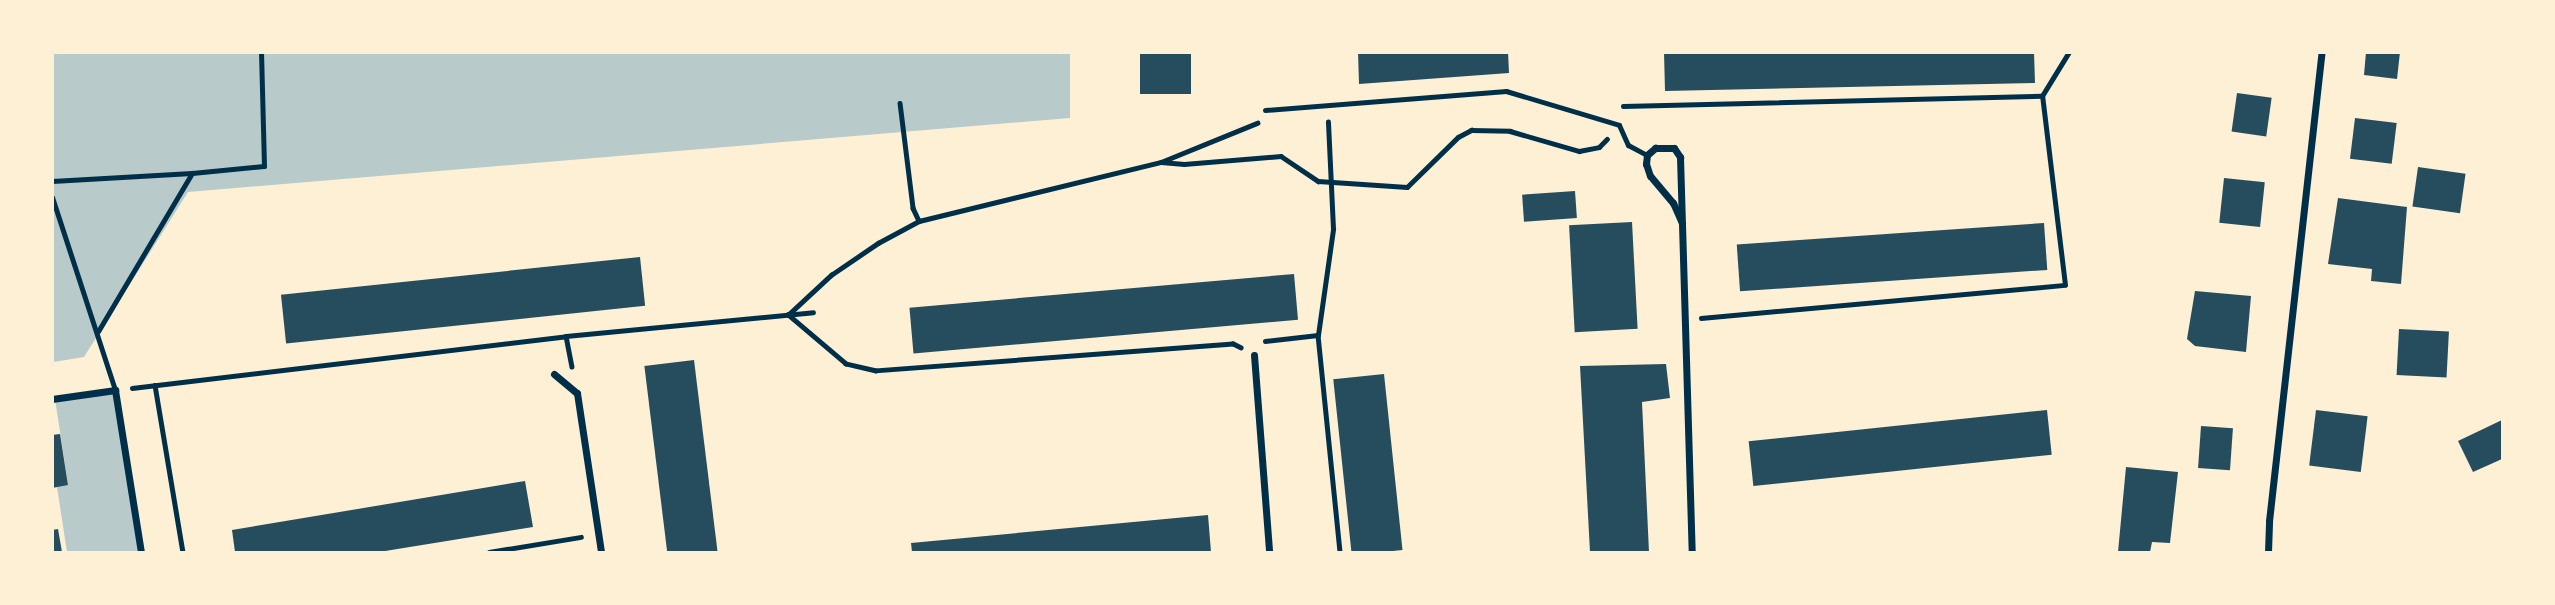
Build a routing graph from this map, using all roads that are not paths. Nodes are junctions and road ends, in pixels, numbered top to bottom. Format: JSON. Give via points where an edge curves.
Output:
{"nodes":[{"id":1,"x":261,"y":52,"type":"edge"},
{"id":2,"x":2322,"y":52,"type":"edge"},
{"id":3,"x":1265,"y":110,"type":"road end"},
{"id":4,"x":1647,"y":155,"type":"junction"},
{"id":5,"x":191,"y":173,"type":"junction"},
{"id":6,"x":52,"y":181,"type":"edge"},
{"id":7,"x":52,"y":197,"type":"edge"},
{"id":8,"x":1682,"y":223,"type":"junction"},
{"id":9,"x":98,"y":331,"type":"junction"},
{"id":10,"x":1254,"y":355,"type":"road end"},
{"id":11,"x":554,"y":374,"type":"dead end"},
{"id":12,"x":115,"y":390,"type":"junction"},
{"id":13,"x":52,"y":400,"type":"edge"},
{"id":14,"x":141,"y":552,"type":"edge"},
{"id":15,"x":601,"y":552,"type":"edge"},
{"id":16,"x":1269,"y":552,"type":"edge"},
{"id":17,"x":1692,"y":552,"type":"edge"},
{"id":18,"x":2269,"y":552,"type":"edge"}],
"edges":[{"from":1,"to":5,"type":"lane","via":[[264,166]]},
{"from":2,"to":18,"type":"street"},
{"from":3,"to":4,"type":"lane","via":[[1506,91],[1619,125],[1628,145]]},
{"from":4,"to":8,"type":"street","via":[[1650,176]]},
{"from":4,"to":8,"type":"street","via":[[1664,145],[1674,148],[1680,157]]},
{"from":5,"to":6,"type":"lane"},
{"from":5,"to":9,"type":"lane"},
{"from":7,"to":9,"type":"lane"},
{"from":8,"to":17,"type":"street"},
{"from":9,"to":12,"type":"lane"},
{"from":10,"to":16,"type":"street"},
{"from":11,"to":15,"type":"street","via":[[577,393]]},
{"from":12,"to":13,"type":"street"},
{"from":12,"to":14,"type":"street"}]}
